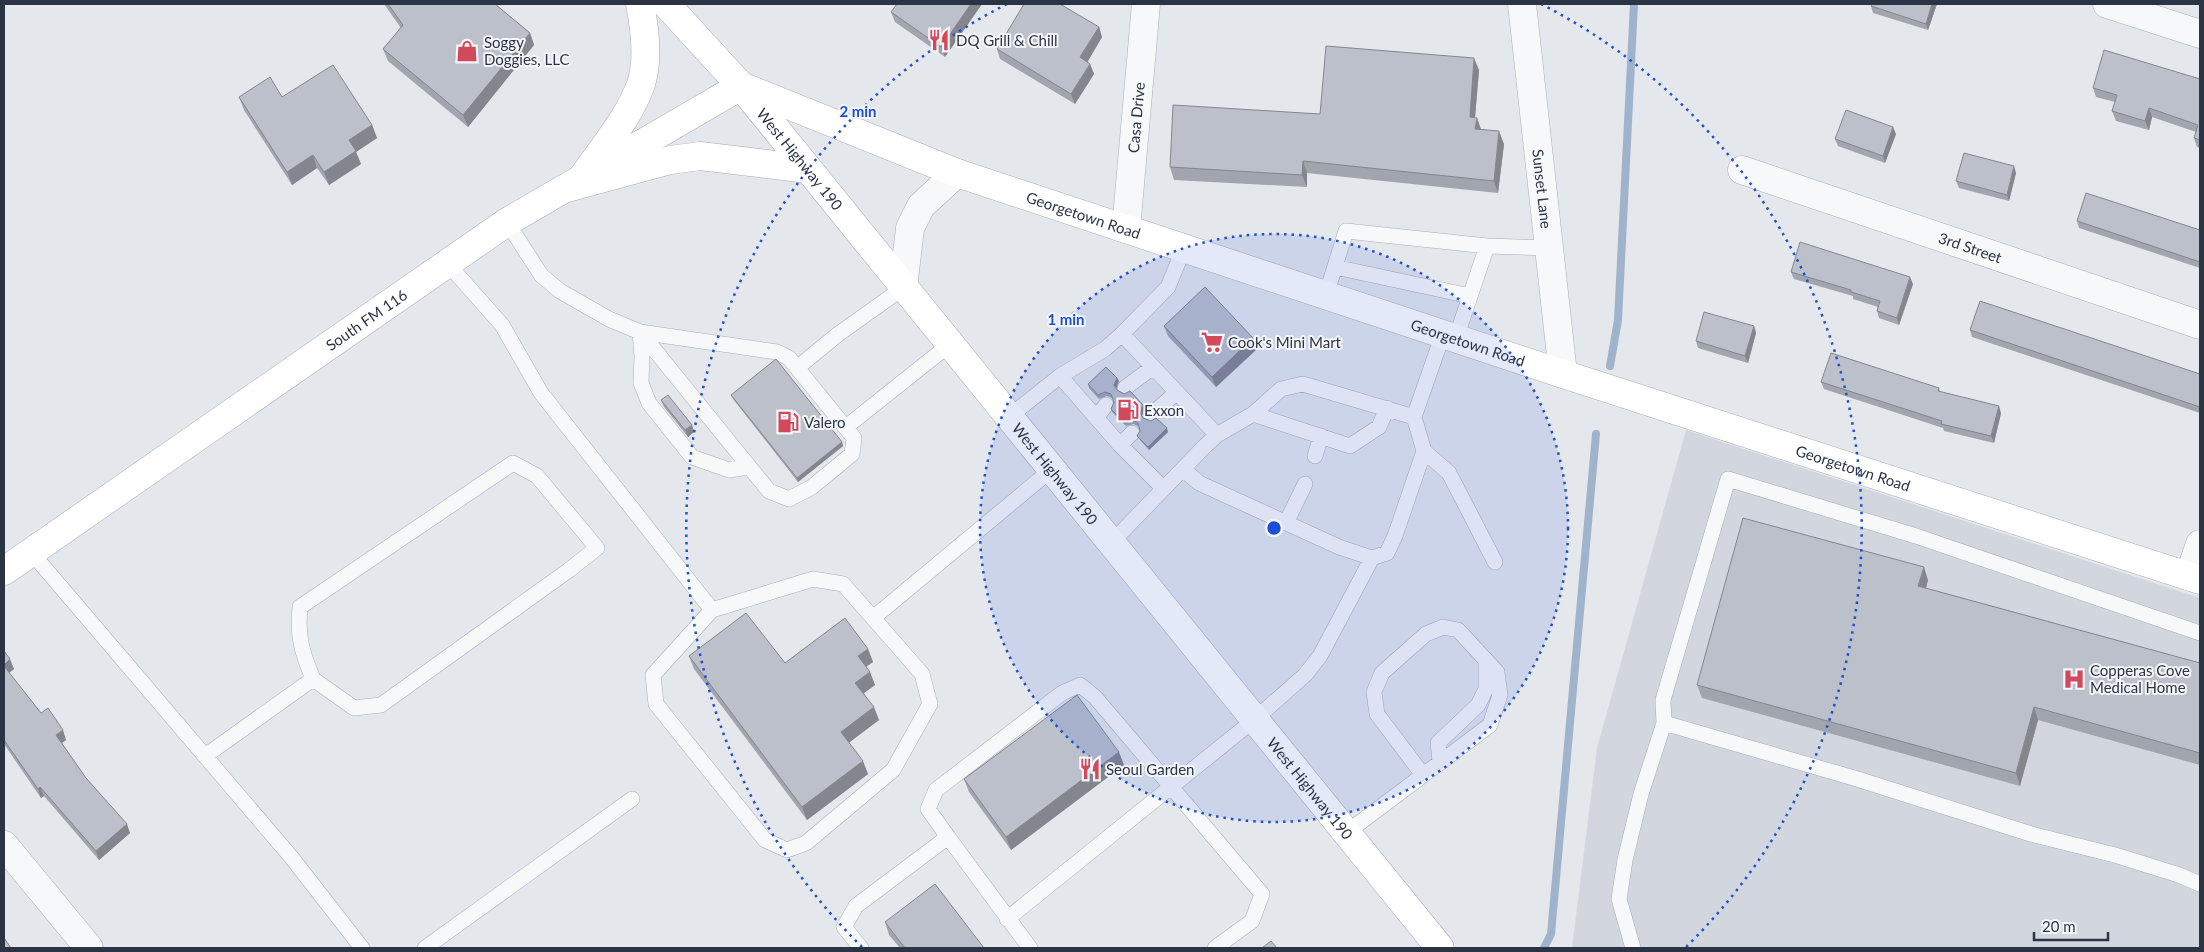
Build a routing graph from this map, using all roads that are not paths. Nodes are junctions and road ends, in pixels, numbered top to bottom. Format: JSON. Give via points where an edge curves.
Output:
{"nodes":[{"id":1,"x":640,"y":4,"type":"edge"},
{"id":2,"x":666,"y":4,"type":"edge"},
{"id":3,"x":1146,"y":4,"type":"edge"},
{"id":4,"x":1522,"y":4,"type":"edge"},
{"id":5,"x":2107,"y":4,"type":"edge"},
{"id":6,"x":2200,"y":34,"type":"edge"},
{"id":7,"x":740,"y":86,"type":"junction"},
{"id":8,"x":808,"y":169,"type":"junction"},
{"id":9,"x":1742,"y":170,"type":"dead end"},
{"id":10,"x":957,"y":173,"type":"junction"},
{"id":11,"x":575,"y":183,"type":"junction"},
{"id":12,"x":507,"y":222,"type":"junction"},
{"id":13,"x":1126,"y":229,"type":"junction"},
{"id":14,"x":1487,"y":246,"type":"junction"},
{"id":15,"x":1184,"y":248,"type":"junction"},
{"id":16,"x":1549,"y":248,"type":"junction"},
{"id":17,"x":447,"y":263,"type":"junction"},
{"id":18,"x":1335,"y":267,"type":"junction"},
{"id":19,"x":903,"y":288,"type":"junction"},
{"id":20,"x":1326,"y":295,"type":"junction"},
{"id":21,"x":1470,"y":296,"type":"junction"},
{"id":22,"x":2200,"y":325,"type":"edge"},
{"id":23,"x":640,"y":332,"type":"junction"},
{"id":24,"x":1122,"y":334,"type":"junction"},
{"id":25,"x":1449,"y":336,"type":"junction"},
{"id":26,"x":949,"y":345,"type":"junction"},
{"id":27,"x":1153,"y":367,"type":"junction"},
{"id":28,"x":797,"y":368,"type":"junction"},
{"id":29,"x":1563,"y":374,"type":"junction"},
{"id":30,"x":1060,"y":376,"type":"junction"},
{"id":31,"x":1125,"y":388,"type":"dead end"},
{"id":32,"x":1177,"y":392,"type":"junction"},
{"id":33,"x":1106,"y":405,"type":"dead end"},
{"id":34,"x":1387,"y":408,"type":"junction"},
{"id":35,"x":1253,"y":414,"type":"junction"},
{"id":36,"x":1151,"y":415,"type":"dead end"},
{"id":37,"x":1010,"y":416,"type":"junction"},
{"id":38,"x":1096,"y":418,"type":"junction"},
{"id":39,"x":1414,"y":418,"type":"junction"},
{"id":40,"x":846,"y":427,"type":"junction"},
{"id":41,"x":1132,"y":432,"type":"dead end"},
{"id":42,"x":1217,"y":435,"type":"junction"},
{"id":43,"x":1321,"y":436,"type":"junction"},
{"id":44,"x":1120,"y":445,"type":"junction"},
{"id":45,"x":1424,"y":451,"type":"junction"},
{"id":46,"x":1315,"y":456,"type":"dead end"},
{"id":47,"x":748,"y":466,"type":"junction"},
{"id":48,"x":1183,"y":469,"type":"junction"},
{"id":49,"x":1051,"y":470,"type":"junction"},
{"id":50,"x":1305,"y":484,"type":"dead end"},
{"id":51,"x":1163,"y":488,"type":"junction"},
{"id":52,"x":1286,"y":523,"type":"junction"},
{"id":53,"x":1111,"y":543,"type":"junction"},
{"id":54,"x":2200,"y":544,"type":"edge"},
{"id":55,"x":31,"y":552,"type":"junction"},
{"id":56,"x":1372,"y":558,"type":"junction"},
{"id":57,"x":1495,"y":562,"type":"dead end"},
{"id":58,"x":4,"y":571,"type":"edge"},
{"id":59,"x":2194,"y":578,"type":"edge"},
{"id":60,"x":712,"y":610,"type":"junction"},
{"id":61,"x":873,"y":618,"type":"junction"},
{"id":62,"x":2200,"y":633,"type":"edge"},
{"id":63,"x":1486,"y":660,"type":"junction"},
{"id":64,"x":313,"y":679,"type":"junction"},
{"id":65,"x":1254,"y":720,"type":"junction"},
{"id":66,"x":1664,"y":723,"type":"junction"},
{"id":67,"x":204,"y":756,"type":"junction"},
{"id":68,"x":1440,"y":762,"type":"junction"},
{"id":69,"x":1423,"y":775,"type":"junction"},
{"id":70,"x":1172,"y":787,"type":"junction"},
{"id":71,"x":632,"y":799,"type":"dead end"},
{"id":72,"x":1346,"y":833,"type":"junction"},
{"id":73,"x":948,"y":837,"type":"junction"},
{"id":74,"x":4,"y":845,"type":"edge"},
{"id":75,"x":2200,"y":884,"type":"edge"},
{"id":76,"x":1008,"y":919,"type":"junction"},
{"id":77,"x":89,"y":948,"type":"edge"},
{"id":78,"x":362,"y":948,"type":"edge"},
{"id":79,"x":425,"y":948,"type":"edge"},
{"id":80,"x":861,"y":948,"type":"edge"},
{"id":81,"x":1030,"y":948,"type":"edge"},
{"id":82,"x":1215,"y":948,"type":"edge"},
{"id":83,"x":1440,"y":948,"type":"edge"},
{"id":84,"x":1633,"y":948,"type":"edge"}],
"edges":[{"from":1,"to":11,"type":"main road","via":[[646,54],[641,83],[628,110]]},
{"from":2,"to":7,"type":"main road","name":"West Highway 190"},
{"from":3,"to":13,"type":"street","name":"Casa Drive"},
{"from":4,"to":16,"type":"street","name":"Sunset Lane"},
{"from":5,"to":6,"type":"street"},
{"from":7,"to":8,"type":"main road","name":"West Highway 190"},
{"from":7,"to":10,"type":"main road","name":"Georgetown Road"},
{"from":7,"to":11,"type":"main road","name":"South FM 116"},
{"from":8,"to":11,"type":"main road","via":[[700,156]]},
{"from":8,"to":19,"type":"main road","name":"West Highway 190"},
{"from":9,"to":22,"type":"street","name":"3rd Street"},
{"from":10,"to":13,"type":"main road","name":"Georgetown Road"},
{"from":10,"to":19,"type":"street","via":[[920,206],[910,228]]},
{"from":11,"to":12,"type":"main road","name":"South FM 116"},
{"from":12,"to":17,"type":"main road","name":"South FM 116"},
{"from":12,"to":23,"type":"lane","via":[[541,275],[560,291],[608,319]]},
{"from":13,"to":15,"type":"main road","name":"Georgetown Road"},
{"from":14,"to":16,"type":"lane"},
{"from":14,"to":18,"type":"lane","via":[[1346,231]]},
{"from":14,"to":21,"type":"lane"},
{"from":15,"to":20,"type":"main road","name":"Georgetown Road"},
{"from":15,"to":24,"type":"lane","via":[[1168,287]]},
{"from":16,"to":29,"type":"street","name":"Sunset Lane"},
{"from":17,"to":55,"type":"main road","name":"South FM 116"},
{"from":17,"to":60,"type":"lane","via":[[502,325],[541,394]]},
{"from":18,"to":20,"type":"lane"},
{"from":18,"to":21,"type":"lane"},
{"from":19,"to":26,"type":"main road","name":"West Highway 190"},
{"from":19,"to":28,"type":"lane","via":[[837,334]]},
{"from":20,"to":25,"type":"main road","name":"Georgetown Road"},
{"from":21,"to":25,"type":"lane"},
{"from":23,"to":28,"type":"lane","via":[[777,352],[789,358]]},
{"from":23,"to":47,"type":"lane"},
{"from":23,"to":47,"type":"lane","via":[[641,383],[649,403],[692,457],[728,470]]},
{"from":24,"to":27,"type":"lane"},
{"from":24,"to":30,"type":"lane","via":[[1105,349]]},
{"from":25,"to":29,"type":"main road","name":"Georgetown Road"},
{"from":25,"to":39,"type":"lane"},
{"from":26,"to":37,"type":"main road","name":"West Highway 190"},
{"from":26,"to":40,"type":"lane"},
{"from":27,"to":31,"type":"lane"},
{"from":27,"to":32,"type":"lane"},
{"from":28,"to":40,"type":"lane"},
{"from":29,"to":59,"type":"main road","name":"Georgetown Road"},
{"from":30,"to":37,"type":"lane"},
{"from":30,"to":38,"type":"lane"},
{"from":32,"to":36,"type":"lane"},
{"from":32,"to":42,"type":"lane"},
{"from":33,"to":38,"type":"lane"},
{"from":34,"to":35,"type":"lane","via":[[1303,384],[1281,389]]},
{"from":34,"to":39,"type":"lane"},
{"from":34,"to":43,"type":"lane","via":[[1379,427],[1350,446]]},
{"from":35,"to":42,"type":"lane"},
{"from":35,"to":43,"type":"lane"},
{"from":37,"to":49,"type":"main road","name":"West Highway 190"},
{"from":38,"to":44,"type":"lane"},
{"from":39,"to":45,"type":"lane"},
{"from":40,"to":47,"type":"lane","via":[[854,438],[852,454],[812,487],[789,500],[769,491]]},
{"from":41,"to":44,"type":"lane"},
{"from":42,"to":48,"type":"lane"},
{"from":43,"to":46,"type":"lane"},
{"from":44,"to":51,"type":"lane"},
{"from":45,"to":56,"type":"lane","via":[[1396,536],[1387,553]]},
{"from":45,"to":57,"type":"lane","via":[[1449,473]]},
{"from":48,"to":51,"type":"lane"},
{"from":48,"to":52,"type":"lane","via":[[1199,483]]},
{"from":49,"to":53,"type":"main road","name":"West Highway 190"},
{"from":49,"to":61,"type":"lane"},
{"from":50,"to":52,"type":"lane"},
{"from":51,"to":53,"type":"lane"},
{"from":52,"to":56,"type":"lane"},
{"from":53,"to":65,"type":"main road","name":"West Highway 190"},
{"from":54,"to":59,"type":"street"},
{"from":55,"to":58,"type":"main road","name":"South FM 116"},
{"from":55,"to":67,"type":"lane"},
{"from":56,"to":65,"type":"lane","via":[[1320,656],[1305,675]]},
{"from":60,"to":61,"type":"lane","via":[[813,580],[843,584]]},
{"from":60,"to":61,"type":"lane","via":[[653,675],[656,704],[765,840],[787,850],[806,843],[893,770],[930,704],[922,674]]},
{"from":62,"to":66,"type":"lane","via":[[1916,536],[1728,479],[1663,700]]},
{"from":63,"to":68,"type":"lane","via":[[1486,689],[1478,705],[1438,743]]},
{"from":63,"to":68,"type":"lane","via":[[1497,672],[1500,695],[1490,725]]},
{"from":63,"to":69,"type":"lane","via":[[1458,630],[1443,627],[1426,634],[1382,674],[1374,692],[1377,714]]},
{"from":64,"to":64,"type":"lane","via":[[300,647],[300,607],[513,463],[537,476],[597,548],[381,705],[354,708]]},
{"from":64,"to":67,"type":"lane"},
{"from":65,"to":70,"type":"lane"},
{"from":65,"to":72,"type":"main road","name":"West Highway 190"},
{"from":66,"to":75,"type":"lane","via":[[2031,834],[2179,874]]},
{"from":66,"to":84,"type":"lane","via":[[1641,794],[1619,899]]},
{"from":67,"to":78,"type":"lane","via":[[292,858]]},
{"from":68,"to":69,"type":"lane"},
{"from":69,"to":72,"type":"lane"},
{"from":70,"to":73,"type":"lane","via":[[1095,696],[1080,685],[1062,694],[936,790],[928,809]]},
{"from":70,"to":76,"type":"lane"},
{"from":70,"to":82,"type":"lane","via":[[1262,894],[1252,921]]},
{"from":71,"to":79,"type":"lane"},
{"from":72,"to":83,"type":"main road","name":"West Highway 190"},
{"from":73,"to":76,"type":"lane"},
{"from":73,"to":80,"type":"lane","via":[[856,906],[844,927]]},
{"from":74,"to":77,"type":"street"},
{"from":76,"to":81,"type":"lane"}]}
